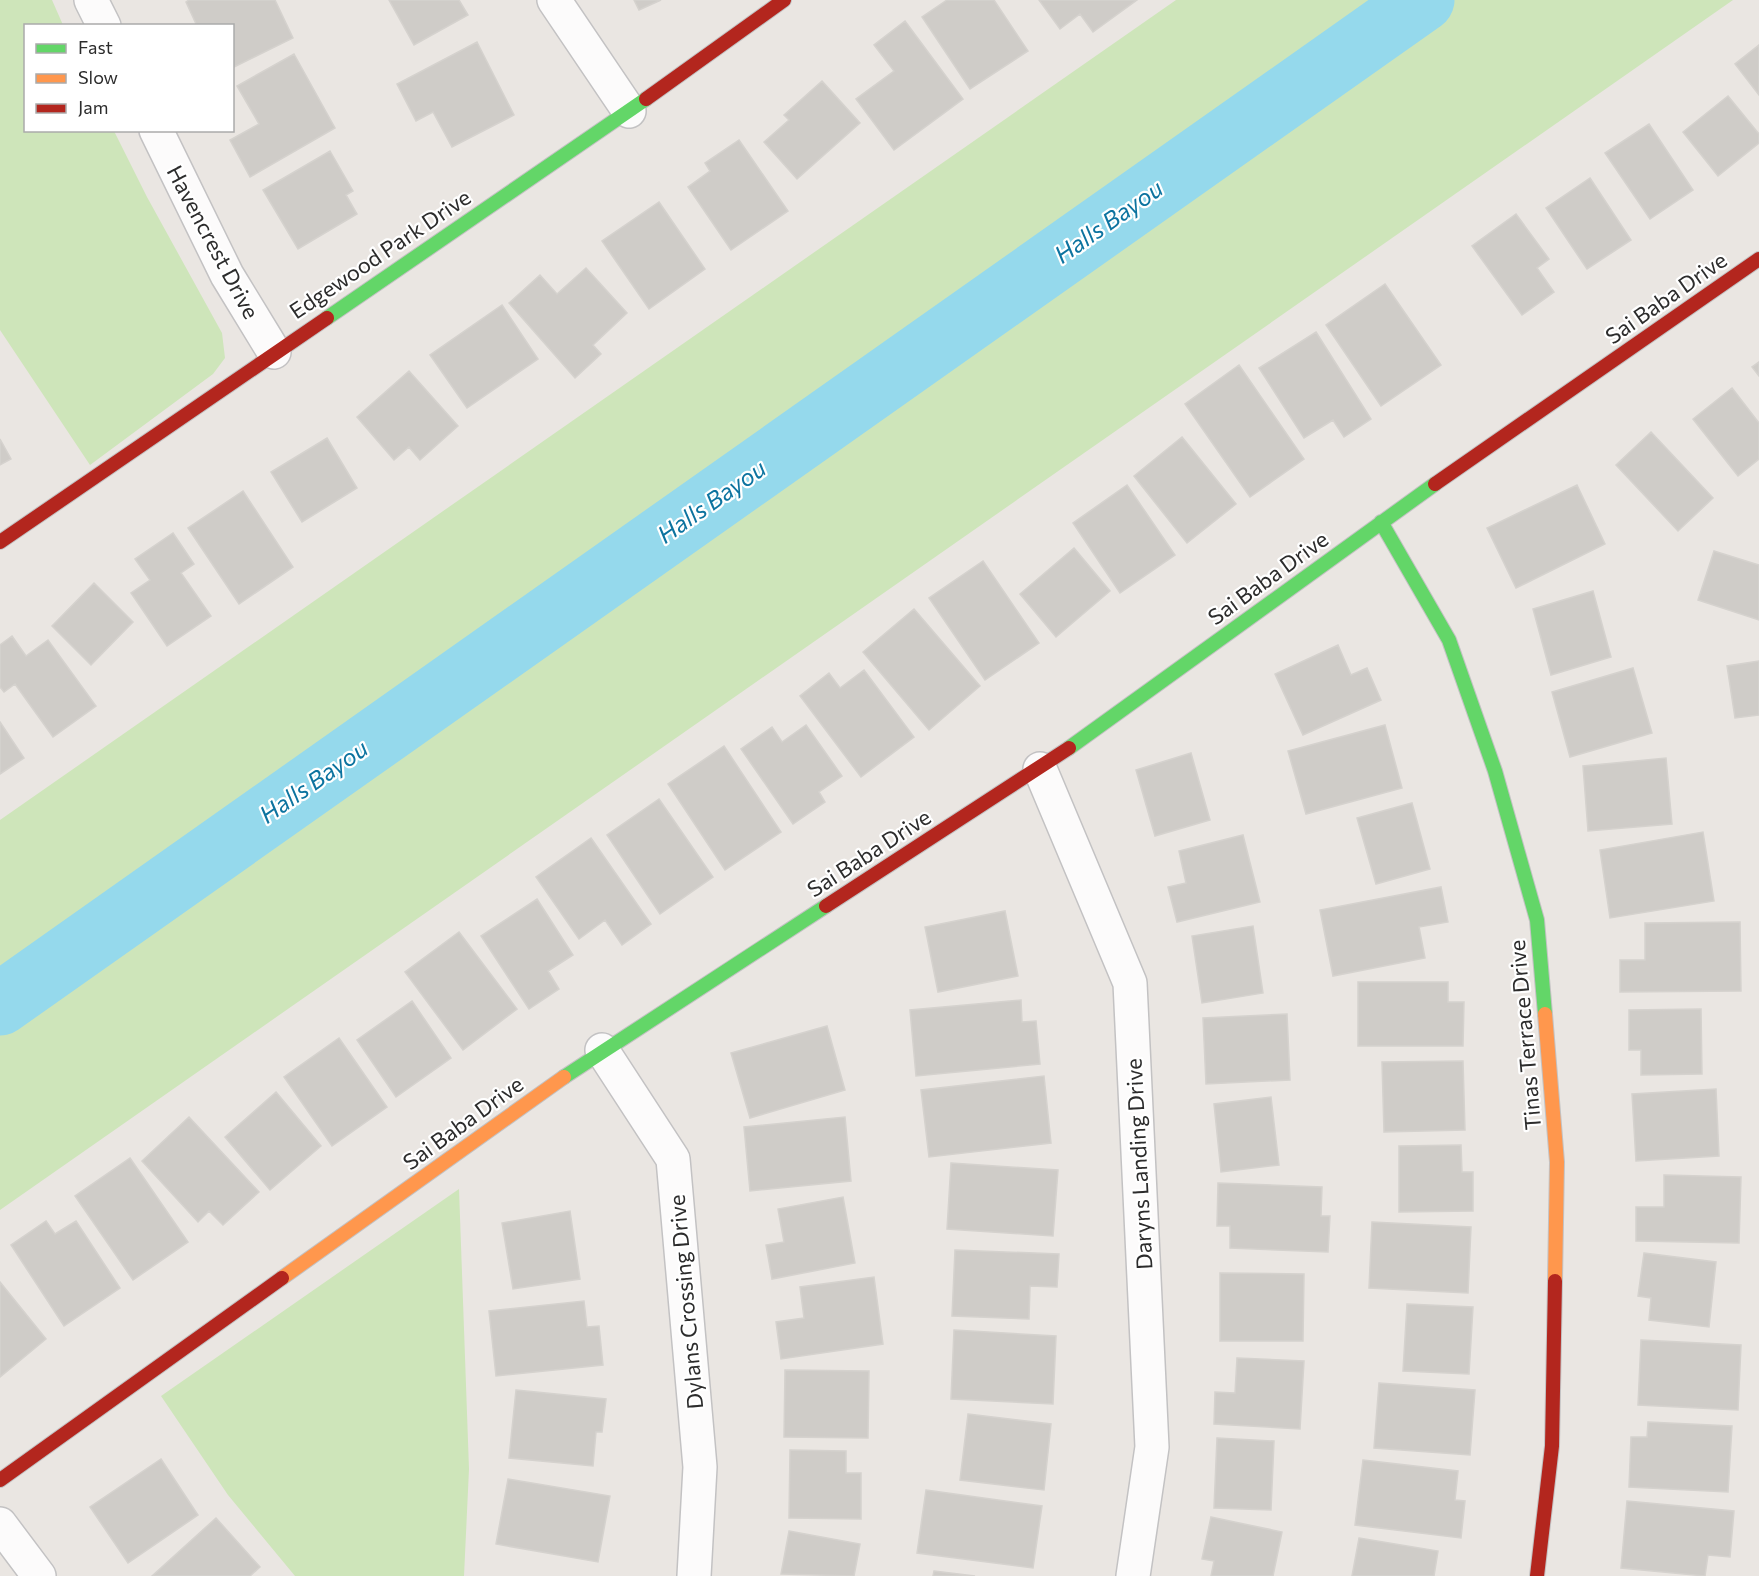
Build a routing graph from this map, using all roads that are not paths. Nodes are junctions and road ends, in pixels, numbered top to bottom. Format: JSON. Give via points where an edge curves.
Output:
{"nodes":[{"id":1,"x":91,"y":0,"type":"edge"},
{"id":2,"x":554,"y":0,"type":"edge"},
{"id":3,"x":784,"y":0,"type":"edge"},
{"id":4,"x":103,"y":24,"type":"edge"},
{"id":5,"x":629,"y":111,"type":"junction"},
{"id":6,"x":157,"y":132,"type":"edge"},
{"id":7,"x":1759,"y":259,"type":"edge"},
{"id":8,"x":274,"y":352,"type":"junction"},
{"id":9,"x":1381,"y":522,"type":"junction"},
{"id":10,"x":0,"y":542,"type":"edge"},
{"id":11,"x":1040,"y":769,"type":"junction"},
{"id":12,"x":602,"y":1050,"type":"junction"},
{"id":13,"x":0,"y":1480,"type":"edge"},
{"id":14,"x":0,"y":1524,"type":"edge"},
{"id":15,"x":39,"y":1576,"type":"edge"},
{"id":16,"x":694,"y":1576,"type":"edge"},
{"id":17,"x":1133,"y":1576,"type":"edge"},
{"id":18,"x":1536,"y":1576,"type":"edge"}],
"edges":[{"from":1,"to":4,"type":"street"},
{"from":2,"to":5,"type":"street"},
{"from":3,"to":5,"type":"street","name":"Edgewood Park Drive"},
{"from":5,"to":8,"type":"street","name":"Edgewood Park Drive"},
{"from":6,"to":8,"type":"street","name":"Havencrest Drive","via":[[226,275]]},
{"from":7,"to":9,"type":"street","name":"Sai Baba Drive"},
{"from":8,"to":10,"type":"street","name":"Edgewood Park Drive"},
{"from":9,"to":11,"type":"street","name":"Sai Baba Drive"},
{"from":9,"to":18,"type":"street","name":"Tinas Terrace Drive","via":[[1449,640],[1495,771],[1537,920],[1557,1162],[1552,1446]]},
{"from":11,"to":12,"type":"street","name":"Sai Baba Drive"},
{"from":11,"to":17,"type":"street","name":"Daryns Landing Drive","via":[[1130,983],[1152,1448]]},
{"from":12,"to":13,"type":"street","name":"Sai Baba Drive"},
{"from":12,"to":16,"type":"street","name":"Dylans Crossing Drive","via":[[673,1159],[700,1467]]},
{"from":14,"to":15,"type":"street"}]}
